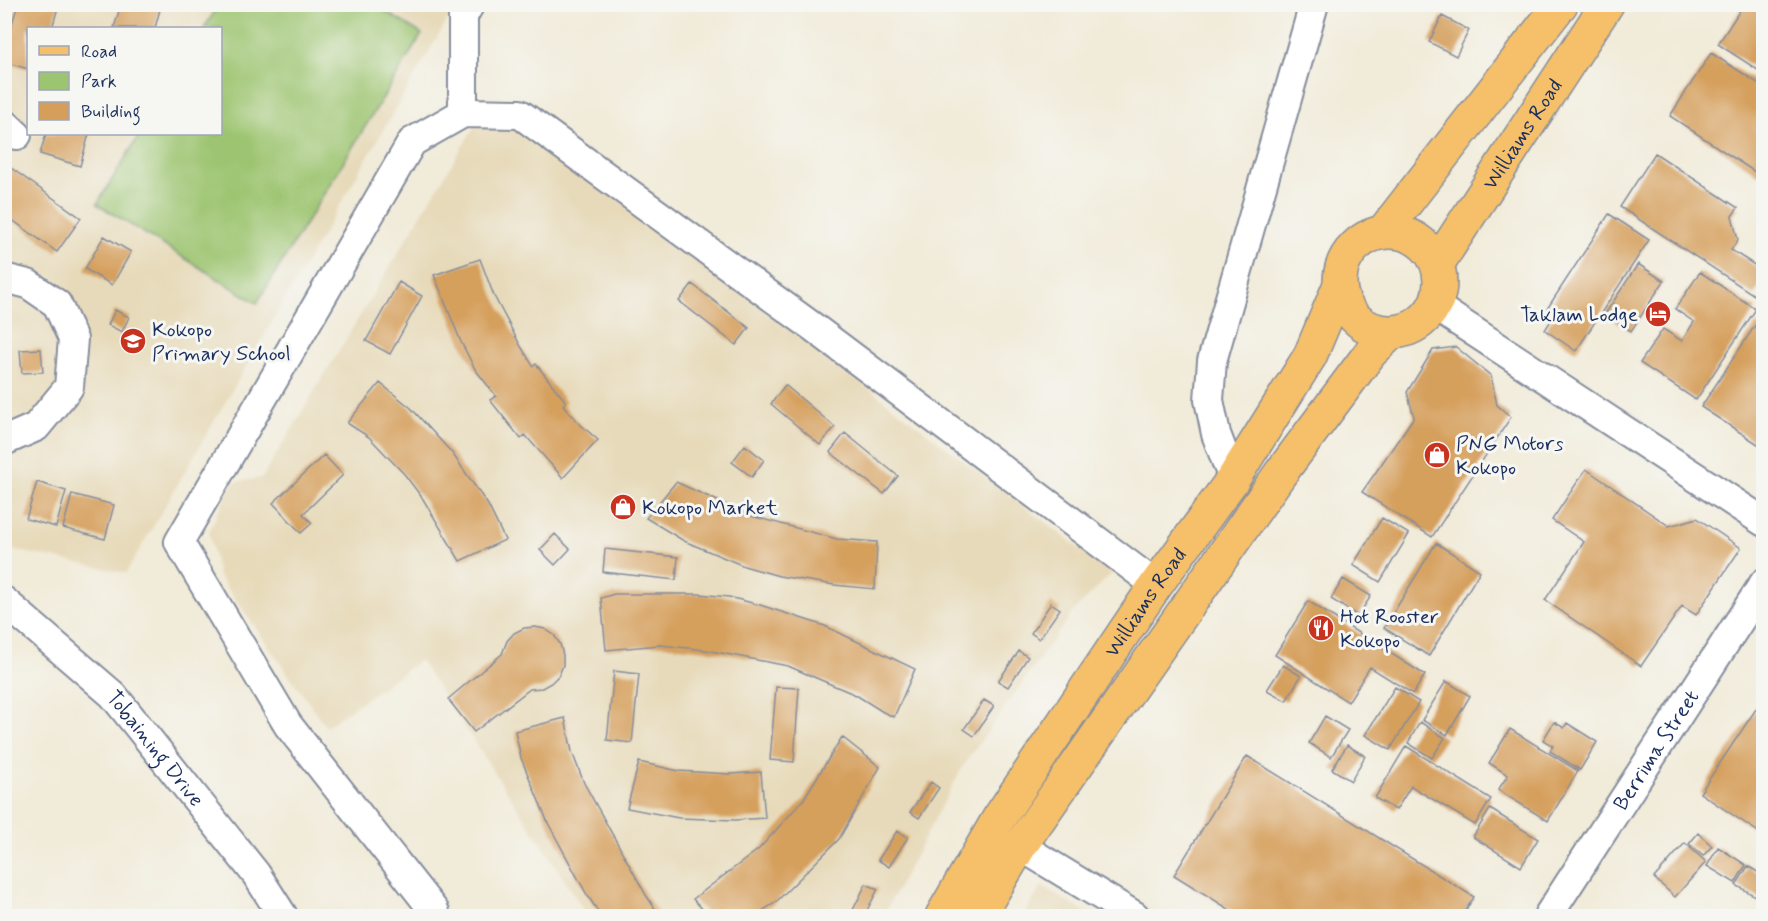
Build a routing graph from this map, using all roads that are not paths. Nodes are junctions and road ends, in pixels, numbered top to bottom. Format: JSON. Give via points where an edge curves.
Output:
{"nodes":[{"id":1,"x":470,"y":4,"type":"edge"},
{"id":2,"x":1314,"y":4,"type":"edge"},
{"id":3,"x":1562,"y":4,"type":"edge"},
{"id":4,"x":1607,"y":4,"type":"edge"},
{"id":5,"x":463,"y":113,"type":"junction"},
{"id":6,"x":1383,"y":232,"type":"junction"},
{"id":7,"x":1438,"y":263,"type":"junction"},
{"id":8,"x":4,"y":278,"type":"edge"},
{"id":9,"x":1340,"y":287,"type":"junction"},
{"id":10,"x":1435,"y":306,"type":"junction"},
{"id":11,"x":1391,"y":333,"type":"junction"},
{"id":12,"x":4,"y":441,"type":"edge"},
{"id":13,"x":1233,"y":479,"type":"junction"},
{"id":14,"x":1764,"y":522,"type":"edge"},
{"id":15,"x":1764,"y":583,"type":"edge"},
{"id":16,"x":1156,"y":585,"type":"junction"},
{"id":17,"x":4,"y":601,"type":"edge"},
{"id":18,"x":1020,"y":846,"type":"junction"},
{"id":19,"x":283,"y":916,"type":"edge"},
{"id":20,"x":429,"y":916,"type":"edge"},
{"id":21,"x":942,"y":916,"type":"edge"},
{"id":22,"x":978,"y":916,"type":"edge"},
{"id":23,"x":1135,"y":916,"type":"edge"},
{"id":24,"x":1548,"y":916,"type":"edge"}],
"edges":[{"from":1,"to":5,"type":"street","via":[[463,16]]},
{"from":2,"to":13,"type":"street","via":[[1212,361],[1209,400],[1216,434]]},
{"from":3,"to":6,"type":"main road","name":"Williams Road"},
{"from":4,"to":7,"type":"main road","name":"Williams Road"},
{"from":5,"to":16,"type":"street","via":[[520,114],[813,327]]},
{"from":5,"to":20,"type":"street","via":[[412,142],[179,542],[288,725],[435,912]]},
{"from":6,"to":7,"type":"main road","via":[[1402,233],[1419,240]]},
{"from":6,"to":9,"type":"main road","name":"Williams Road","via":[[1365,238],[1350,250],[1341,268]]},
{"from":7,"to":10,"type":"main road","via":[[1440,289]]},
{"from":8,"to":12,"type":"street","via":[[28,284],[57,304],[73,339],[69,387],[36,427]]},
{"from":9,"to":11,"type":"main road","via":[[1343,302],[1356,320],[1376,331]]},
{"from":9,"to":13,"type":"main road","name":"Williams Road","via":[[1310,356]]},
{"from":10,"to":11,"type":"main road","name":"Williams Road","via":[[1417,326]]},
{"from":10,"to":14,"type":"street"},
{"from":11,"to":18,"type":"main road","name":"Williams Road","via":[[1371,352],[1280,474]]},
{"from":13,"to":16,"type":"main road","name":"Williams Road"},
{"from":15,"to":24,"type":"street","name":"Berrima Street"},
{"from":16,"to":21,"type":"main road","name":"Williams Road","via":[[999,818]]},
{"from":17,"to":19,"type":"street","name":"Tobaining Drive","via":[[113,695],[256,874]]},
{"from":18,"to":22,"type":"main road","name":"Williams Road"},
{"from":18,"to":23,"type":"street"}]}
